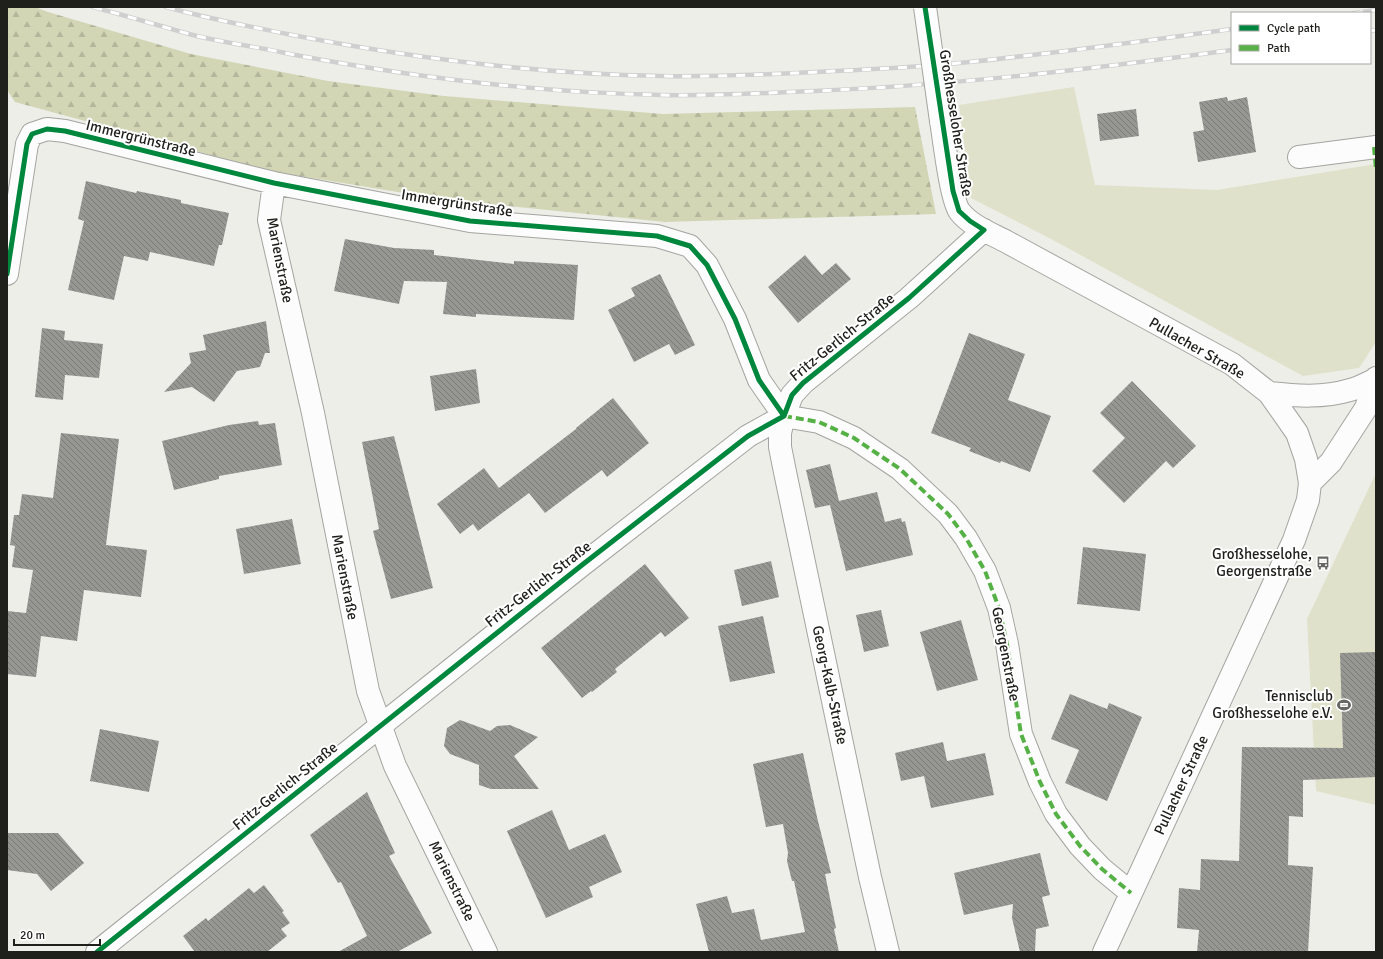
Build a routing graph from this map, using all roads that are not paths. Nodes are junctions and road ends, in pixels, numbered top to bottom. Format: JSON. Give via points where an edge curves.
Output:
{"nodes":[{"id":1,"x":925,"y":7,"type":"edge"},
{"id":2,"x":1376,"y":147,"type":"edge"},
{"id":3,"x":1299,"y":158,"type":"dead end"},
{"id":4,"x":274,"y":183,"type":"junction"},
{"id":5,"x":984,"y":230,"type":"junction"},
{"id":6,"x":7,"y":274,"type":"edge"},
{"id":7,"x":1376,"y":379,"type":"edge"},
{"id":8,"x":1269,"y":393,"type":"junction"},
{"id":9,"x":784,"y":416,"type":"junction"},
{"id":10,"x":1310,"y":483,"type":"junction"},
{"id":11,"x":380,"y":725,"type":"junction"},
{"id":12,"x":1131,"y":893,"type":"junction"},
{"id":13,"x":97,"y":952,"type":"edge"},
{"id":14,"x":486,"y":952,"type":"edge"},
{"id":15,"x":888,"y":952,"type":"edge"},
{"id":16,"x":1104,"y":952,"type":"edge"}],
"edges":[{"from":1,"to":5,"type":"street","name":"Großhesseloher Straße","bridge":true,"via":[[953,191],[959,211]]},
{"from":2,"to":3,"type":"street"},
{"from":4,"to":6,"type":"street","name":"Immergrünstraße","via":[[65,131],[47,129],[32,134],[27,144]]},
{"from":4,"to":9,"type":"street","name":"Immergrünstraße","via":[[470,221],[656,236],[690,246],[707,265],[735,319],[759,380]]},
{"from":4,"to":11,"type":"street","name":"Marienstraße","via":[[269,220],[313,413],[368,691]]},
{"from":5,"to":8,"type":"street","name":"Pullacher Straße","via":[[1232,364]]},
{"from":5,"to":9,"type":"street","name":"Fritz-Gerlich-Straße","via":[[909,298],[803,383],[792,395]]},
{"from":7,"to":8,"type":"street","via":[[1351,390],[1313,397]]},
{"from":7,"to":10,"type":"street","via":[[1366,408],[1331,462]]},
{"from":8,"to":10,"type":"street","name":"Pullacher Straße","via":[[1297,433],[1306,459]]},
{"from":9,"to":11,"type":"street","name":"Fritz-Gerlich-Straße","via":[[748,436]]},
{"from":9,"to":12,"type":"street","name":"Georgenstraße","via":[[819,422],[854,438],[900,469],[948,514],[966,538],[999,608],[1021,734],[1040,782],[1056,814],[1080,846],[1102,869]]},
{"from":9,"to":15,"type":"street","name":"Georg-Kalb-Straße","via":[[780,447]]},
{"from":10,"to":12,"type":"street","name":"Pullacher Straße","via":[[1308,500],[1294,540]]},
{"from":11,"to":13,"type":"street","name":"Fritz-Gerlich-Straße"},
{"from":11,"to":14,"type":"street","name":"Marienstraße","via":[[395,766]]},
{"from":12,"to":16,"type":"street","name":"Pullacher Straße"}]}
